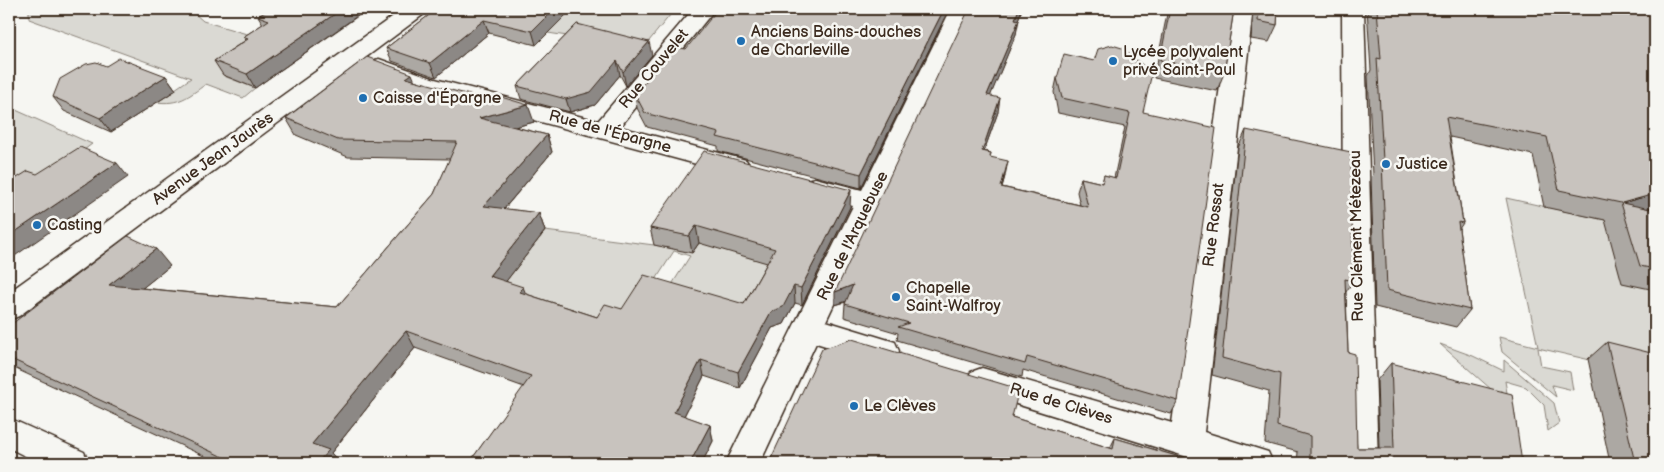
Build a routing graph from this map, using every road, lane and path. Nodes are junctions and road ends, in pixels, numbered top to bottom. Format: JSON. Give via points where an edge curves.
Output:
{"nodes":[{"id":1,"x":416,"y":9,"type":"edge"},
{"id":2,"x":704,"y":9,"type":"edge"},
{"id":3,"x":962,"y":9,"type":"edge"},
{"id":4,"x":1242,"y":9,"type":"edge"},
{"id":5,"x":1353,"y":9,"type":"edge"},
{"id":6,"x":352,"y":56,"type":"junction"},
{"id":7,"x":604,"y":130,"type":"junction"},
{"id":8,"x":762,"y":173,"type":"edge"},
{"id":9,"x":790,"y":180,"type":"edge"},
{"id":10,"x":869,"y":201,"type":"junction"},
{"id":11,"x":9,"y":308,"type":"edge"},
{"id":12,"x":808,"y":328,"type":"junction"},
{"id":13,"x":912,"y":359,"type":"edge"},
{"id":14,"x":960,"y":374,"type":"edge"},
{"id":15,"x":9,"y":432,"type":"edge"},
{"id":16,"x":1186,"y":442,"type":"junction"},
{"id":17,"x":72,"y":463,"type":"edge"},
{"id":18,"x":743,"y":463,"type":"edge"},
{"id":19,"x":1256,"y":463,"type":"edge"},
{"id":20,"x":1361,"y":463,"type":"edge"}],
"edges":[{"from":1,"to":6,"type":"street","name":"Avenue Jean Jaurès"},
{"from":2,"to":7,"type":"street","name":"Rue Couvelet"},
{"from":3,"to":10,"type":"street","name":"Rue de l'Arquebuse"},
{"from":4,"to":16,"type":"street","name":"Rue Rossat"},
{"from":5,"to":20,"type":"street","name":"Rue Clément Métezeau"},
{"from":6,"to":7,"type":"street","name":"Rue de l'Épargne","via":[[428,84]]},
{"from":6,"to":11,"type":"street","name":"Avenue Jean Jaurès"},
{"from":7,"to":8,"type":"street","name":"Rue de l'Épargne"},
{"from":9,"to":10,"type":"street"},
{"from":10,"to":12,"type":"street","name":"Rue de l'Arquebuse"},
{"from":12,"to":13,"type":"street"},
{"from":12,"to":18,"type":"street","name":"Rue de l'Arquebuse"},
{"from":14,"to":16,"type":"street","name":"Rue de Clèves"},
{"from":15,"to":17,"type":"street"},
{"from":16,"to":19,"type":"street","name":"Rue de Clèves"}]}
